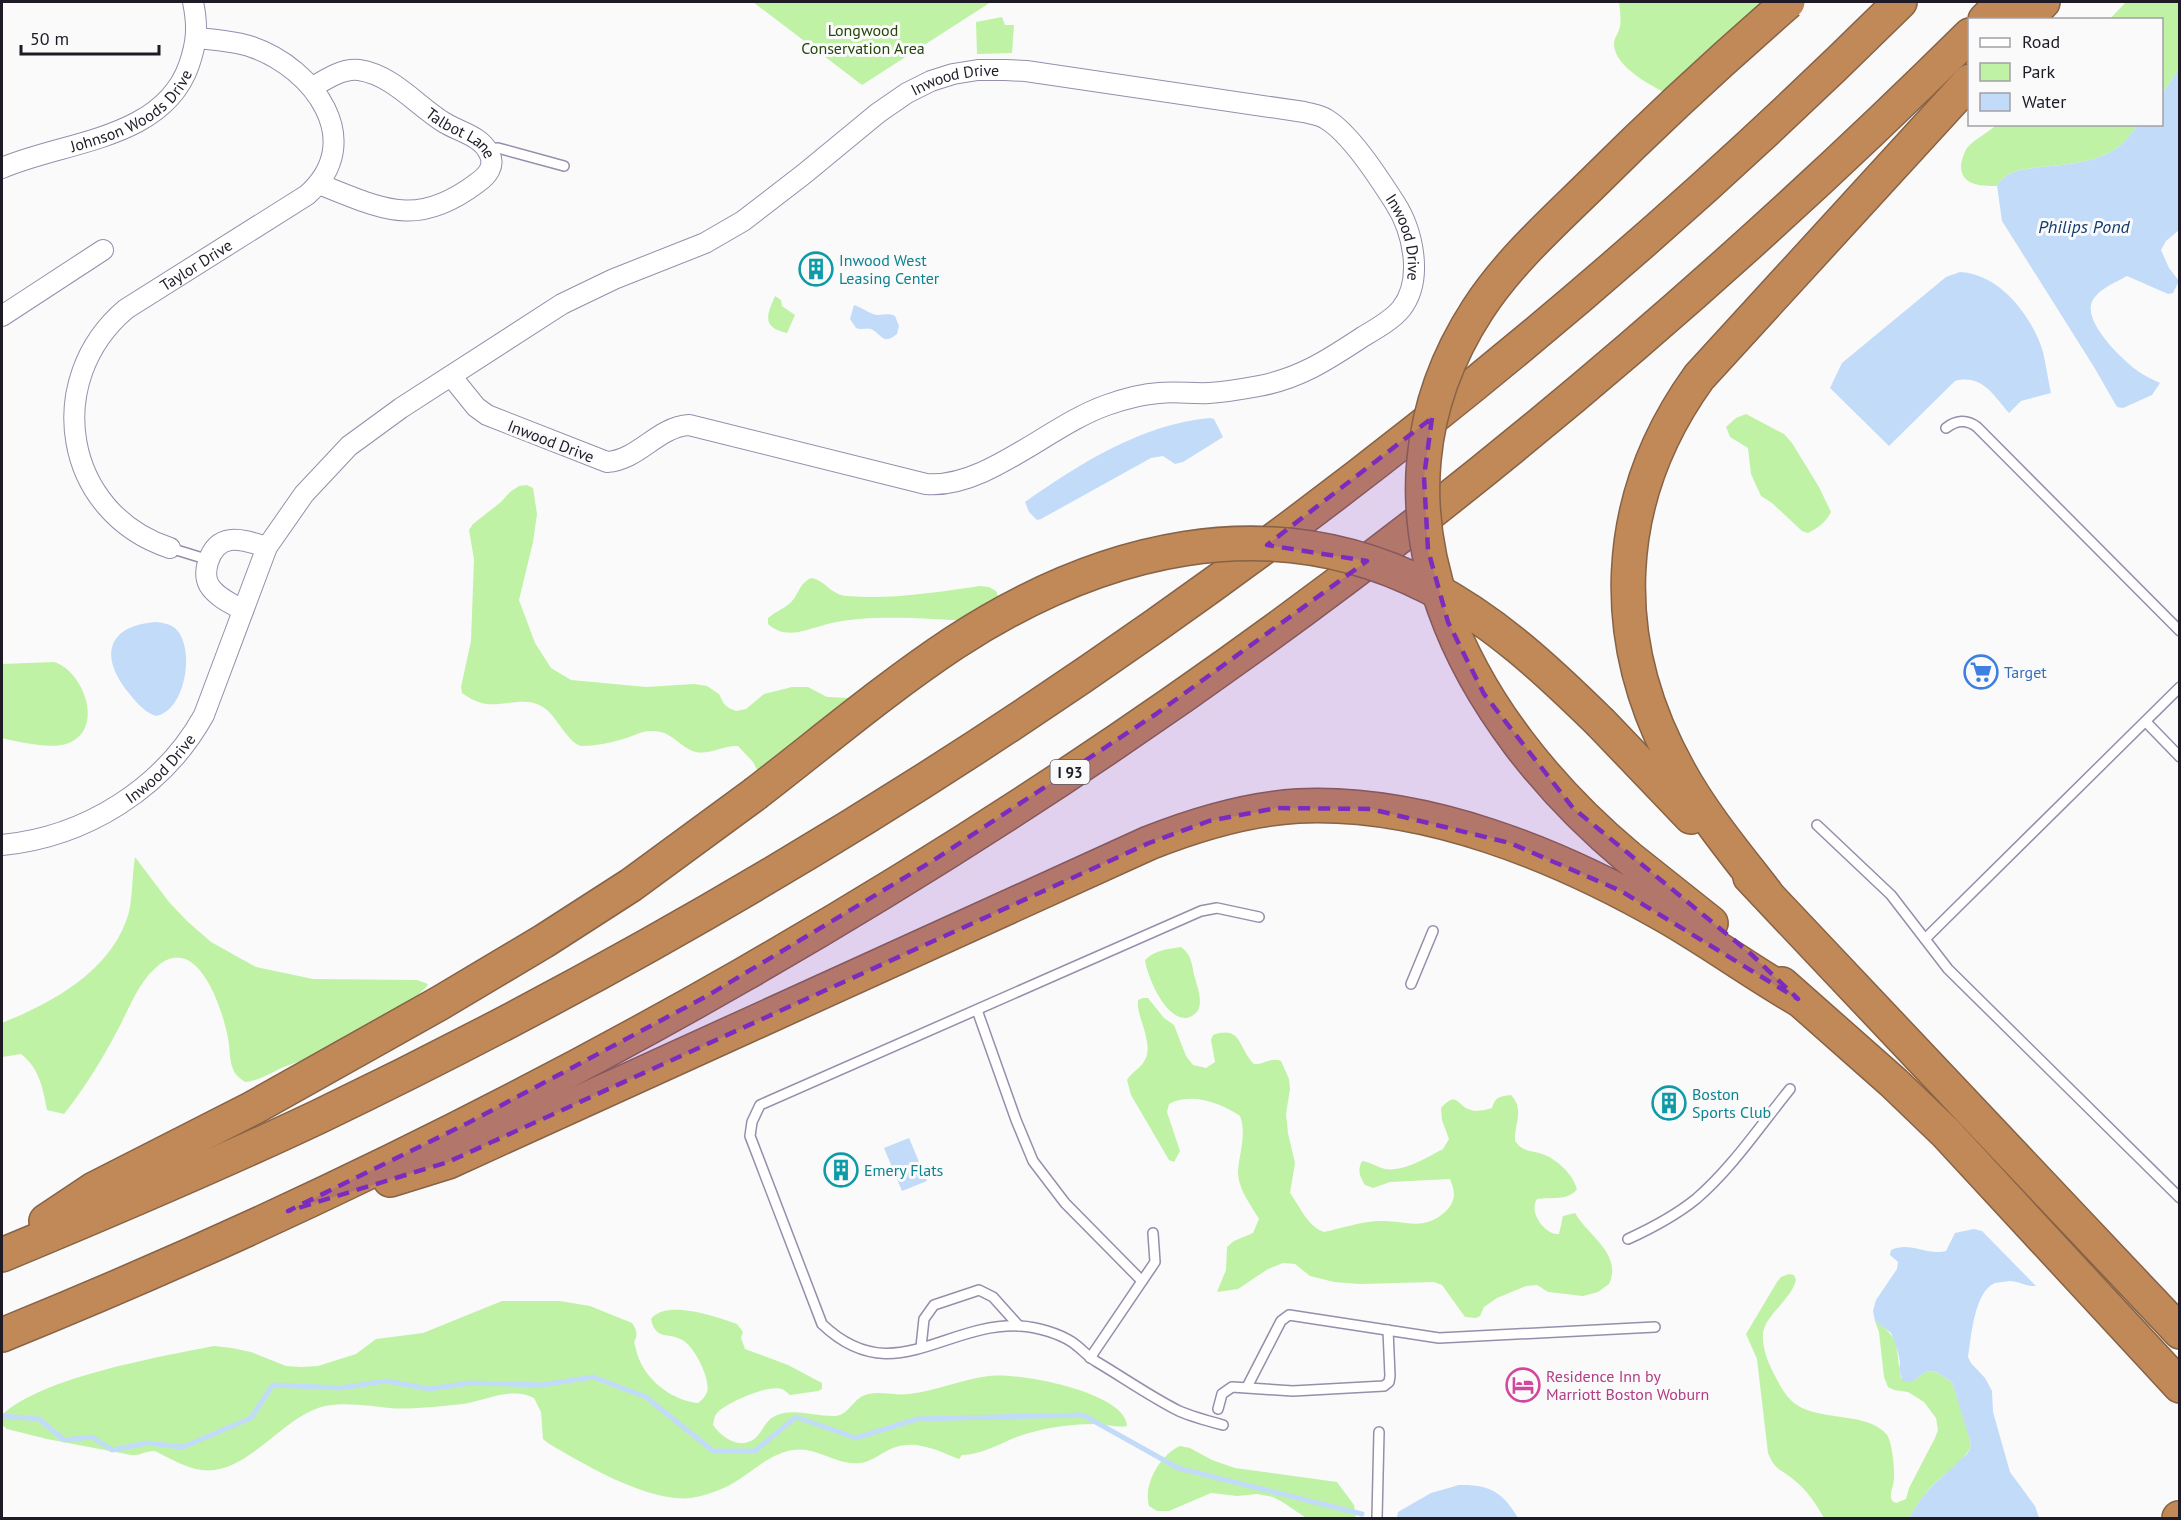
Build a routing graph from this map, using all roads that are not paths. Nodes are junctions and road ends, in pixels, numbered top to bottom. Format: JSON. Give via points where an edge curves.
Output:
{"nodes":[{"id":1,"x":193,"y":2,"type":"edge"},
{"id":2,"x":1788,"y":2,"type":"edge"},
{"id":3,"x":1900,"y":2,"type":"edge"},
{"id":4,"x":2003,"y":2,"type":"edge"},
{"id":5,"x":2043,"y":2,"type":"edge"},
{"id":6,"x":1987,"y":18,"type":"edge"},
{"id":7,"x":2028,"y":18,"type":"edge"},
{"id":8,"x":1968,"y":37,"type":"edge"},
{"id":9,"x":197,"y":38,"type":"junction"},
{"id":10,"x":1968,"y":83,"type":"edge"},
{"id":11,"x":313,"y":87,"type":"junction"},
{"id":12,"x":487,"y":149,"type":"junction"},
{"id":13,"x":3,"y":162,"type":"edge"},
{"id":14,"x":564,"y":166,"type":"dead end"},
{"id":15,"x":319,"y":184,"type":"junction"},
{"id":16,"x":103,"y":249,"type":"dead end"},
{"id":17,"x":2,"y":316,"type":"edge"},
{"id":18,"x":451,"y":376,"type":"junction"},
{"id":19,"x":1946,"y":428,"type":"dead end"},
{"id":20,"x":267,"y":547,"type":"junction"},
{"id":21,"x":170,"y":548,"type":"joint"},
{"id":22,"x":209,"y":560,"type":"junction"},
{"id":23,"x":243,"y":610,"type":"junction"},
{"id":24,"x":2180,"y":631,"type":"edge"},
{"id":25,"x":2180,"y":687,"type":"edge"},
{"id":26,"x":2146,"y":722,"type":"junction"},
{"id":27,"x":2180,"y":757,"type":"edge"},
{"id":28,"x":1817,"y":825,"type":"dead end"},
{"id":29,"x":2,"y":845,"type":"edge"},
{"id":30,"x":1766,"y":893,"type":"junction"},
{"id":31,"x":1259,"y":917,"type":"dead end"},
{"id":32,"x":1432,"y":931,"type":"dead end"},
{"id":33,"x":1925,"y":939,"type":"junction"},
{"id":34,"x":1411,"y":984,"type":"dead end"},
{"id":35,"x":1798,"y":999,"type":"junction"},
{"id":36,"x":977,"y":1010,"type":"junction"},
{"id":37,"x":1790,"y":1089,"type":"dead end"},
{"id":38,"x":2180,"y":1198,"type":"edge"},
{"id":39,"x":288,"y":1211,"type":"junction"},
{"id":40,"x":1153,"y":1233,"type":"dead end"},
{"id":41,"x":1628,"y":1239,"type":"dead end"},
{"id":42,"x":2,"y":1250,"type":"edge"},
{"id":43,"x":2,"y":1256,"type":"edge"},
{"id":44,"x":1142,"y":1281,"type":"junction"},
{"id":45,"x":1020,"y":1326,"type":"junction"},
{"id":46,"x":1655,"y":1327,"type":"dead end"},
{"id":47,"x":1388,"y":1330,"type":"junction"},
{"id":48,"x":2180,"y":1332,"type":"edge"},
{"id":49,"x":2,"y":1335,"type":"edge"},
{"id":50,"x":921,"y":1347,"type":"junction"},
{"id":51,"x":1090,"y":1358,"type":"junction"},
{"id":52,"x":2180,"y":1386,"type":"edge"},
{"id":53,"x":1247,"y":1388,"type":"junction"},
{"id":54,"x":1218,"y":1409,"type":"dead end"},
{"id":55,"x":1223,"y":1425,"type":"dead end"},
{"id":56,"x":1379,"y":1432,"type":"dead end"},
{"id":57,"x":1377,"y":1518,"type":"edge"}],
"edges":[{"from":1,"to":9,"type":"street","name":"Johnson Woods Drive"},
{"from":2,"to":35,"type":"highway","bridge":true,"via":[[1604,172],[1501,277],[1468,325],[1452,357],[1431,424],[1424,477],[1425,531],[1436,587],[1455,639],[1484,694],[1573,808],[1751,954]]},
{"from":3,"to":43,"type":"highway","via":[[1687,202],[1486,375],[1233,570],[1025,714],[802,856],[554,996],[259,1144]]},
{"from":4,"to":6,"type":"highway"},
{"from":5,"to":7,"type":"highway"},
{"from":8,"to":39,"type":"highway","number":"I 93","via":[[1782,214],[1581,390],[1382,550],[1156,714],[934,860],[726,985],[478,1118]]},
{"from":9,"to":11,"type":"street","via":[[251,46],[284,63]]},
{"from":9,"to":13,"type":"street","name":"Johnson Woods Drive","via":[[181,83],[150,115],[113,132]]},
{"from":10,"to":30,"type":"highway","via":[[1699,377],[1664,433],[1640,493],[1627,590],[1633,652],[1643,692],[1692,793]]},
{"from":11,"to":12,"type":"street","name":"Talbot Lane","via":[[337,74],[364,71],[391,84]]},
{"from":11,"to":15,"type":"street","via":[[328,114],[333,138],[329,162]]},
{"from":12,"to":14,"type":"lane","via":[[498,148]]},
{"from":12,"to":15,"type":"street","name":"Talbot Lane","via":[[492,160],[484,178],[441,206],[426,210],[384,208]]},
{"from":15,"to":21,"type":"street","name":"Taylor Drive","via":[[126,309],[106,327],[85,361],[75,399],[74,426],[88,477],[119,518],[146,538]]},
{"from":16,"to":17,"type":"street"},
{"from":18,"to":18,"type":"street","name":"Inwood Drive","via":[[487,415],[608,462],[624,458],[668,430],[689,425],[926,483],[950,483],[979,474],[1076,418],[1124,399],[1159,393],[1233,390],[1282,381],[1308,371],[1401,309],[1413,275],[1412,241],[1402,213],[1335,125],[1324,117],[1026,71],[978,70],[942,77],[907,93],[743,221],[705,243],[569,300]]},
{"from":18,"to":20,"type":"street","name":"Inwood Drive","via":[[376,424],[337,457],[304,494]]},
{"from":19,"to":24,"type":"lane","via":[[1962,421],[1977,428]]},
{"from":20,"to":22,"type":"street","via":[[231,540],[217,546]]},
{"from":20,"to":23,"type":"street","name":"Inwood Drive"},
{"from":21,"to":22,"type":"lane"},
{"from":22,"to":23,"type":"street","via":[[209,585],[220,597]]},
{"from":23,"to":29,"type":"street","name":"Inwood Drive","via":[[204,715],[159,773],[126,800],[86,823],[34,841]]},
{"from":25,"to":26,"type":"lane"},
{"from":26,"to":27,"type":"lane"},
{"from":26,"to":33,"type":"lane"},
{"from":28,"to":33,"type":"lane","via":[[1891,895]]},
{"from":30,"to":42,"type":"highway","bridge":true,"via":[[1601,723],[1518,646],[1430,588],[1376,565],[1283,545],[1224,543],[1164,551],[1115,564],[1017,606],[934,657],[631,885],[544,941],[253,1108],[94,1189]]},
{"from":30,"to":48,"type":"highway"},
{"from":31,"to":36,"type":"lane","via":[[1210,908]]},
{"from":32,"to":34,"type":"lane"},
{"from":33,"to":38,"type":"lane","via":[[1948,969]]},
{"from":35,"to":39,"type":"highway","via":[[1621,891],[1510,843],[1427,819],[1371,809],[1277,808],[1209,821],[1157,840],[448,1162]]},
{"from":35,"to":52,"type":"highway","via":[[1946,1133]]},
{"from":36,"to":44,"type":"lane","via":[[1033,1161],[1065,1203]]},
{"from":36,"to":50,"type":"lane","via":[[760,1105],[752,1122],[750,1136],[757,1158],[822,1324],[846,1344],[875,1354]]},
{"from":37,"to":41,"type":"lane","via":[[1696,1198]]},
{"from":39,"to":49,"type":"highway","number":"I 93"},
{"from":40,"to":44,"type":"lane","via":[[1155,1262]]},
{"from":44,"to":51,"type":"lane"},
{"from":45,"to":50,"type":"lane","via":[[985,1330]]},
{"from":45,"to":50,"type":"lane","via":[[993,1297],[979,1290],[934,1305],[924,1319]]},
{"from":45,"to":51,"type":"lane","via":[[1051,1332],[1072,1342]]},
{"from":46,"to":47,"type":"lane","via":[[1439,1338]]},
{"from":47,"to":53,"type":"lane","via":[[1287,1316]]},
{"from":47,"to":53,"type":"lane","via":[[1390,1378],[1382,1387],[1293,1391]]},
{"from":51,"to":55,"type":"lane","via":[[1181,1412]]},
{"from":53,"to":54,"type":"lane","via":[[1228,1389]]},
{"from":56,"to":57,"type":"lane"}]}
